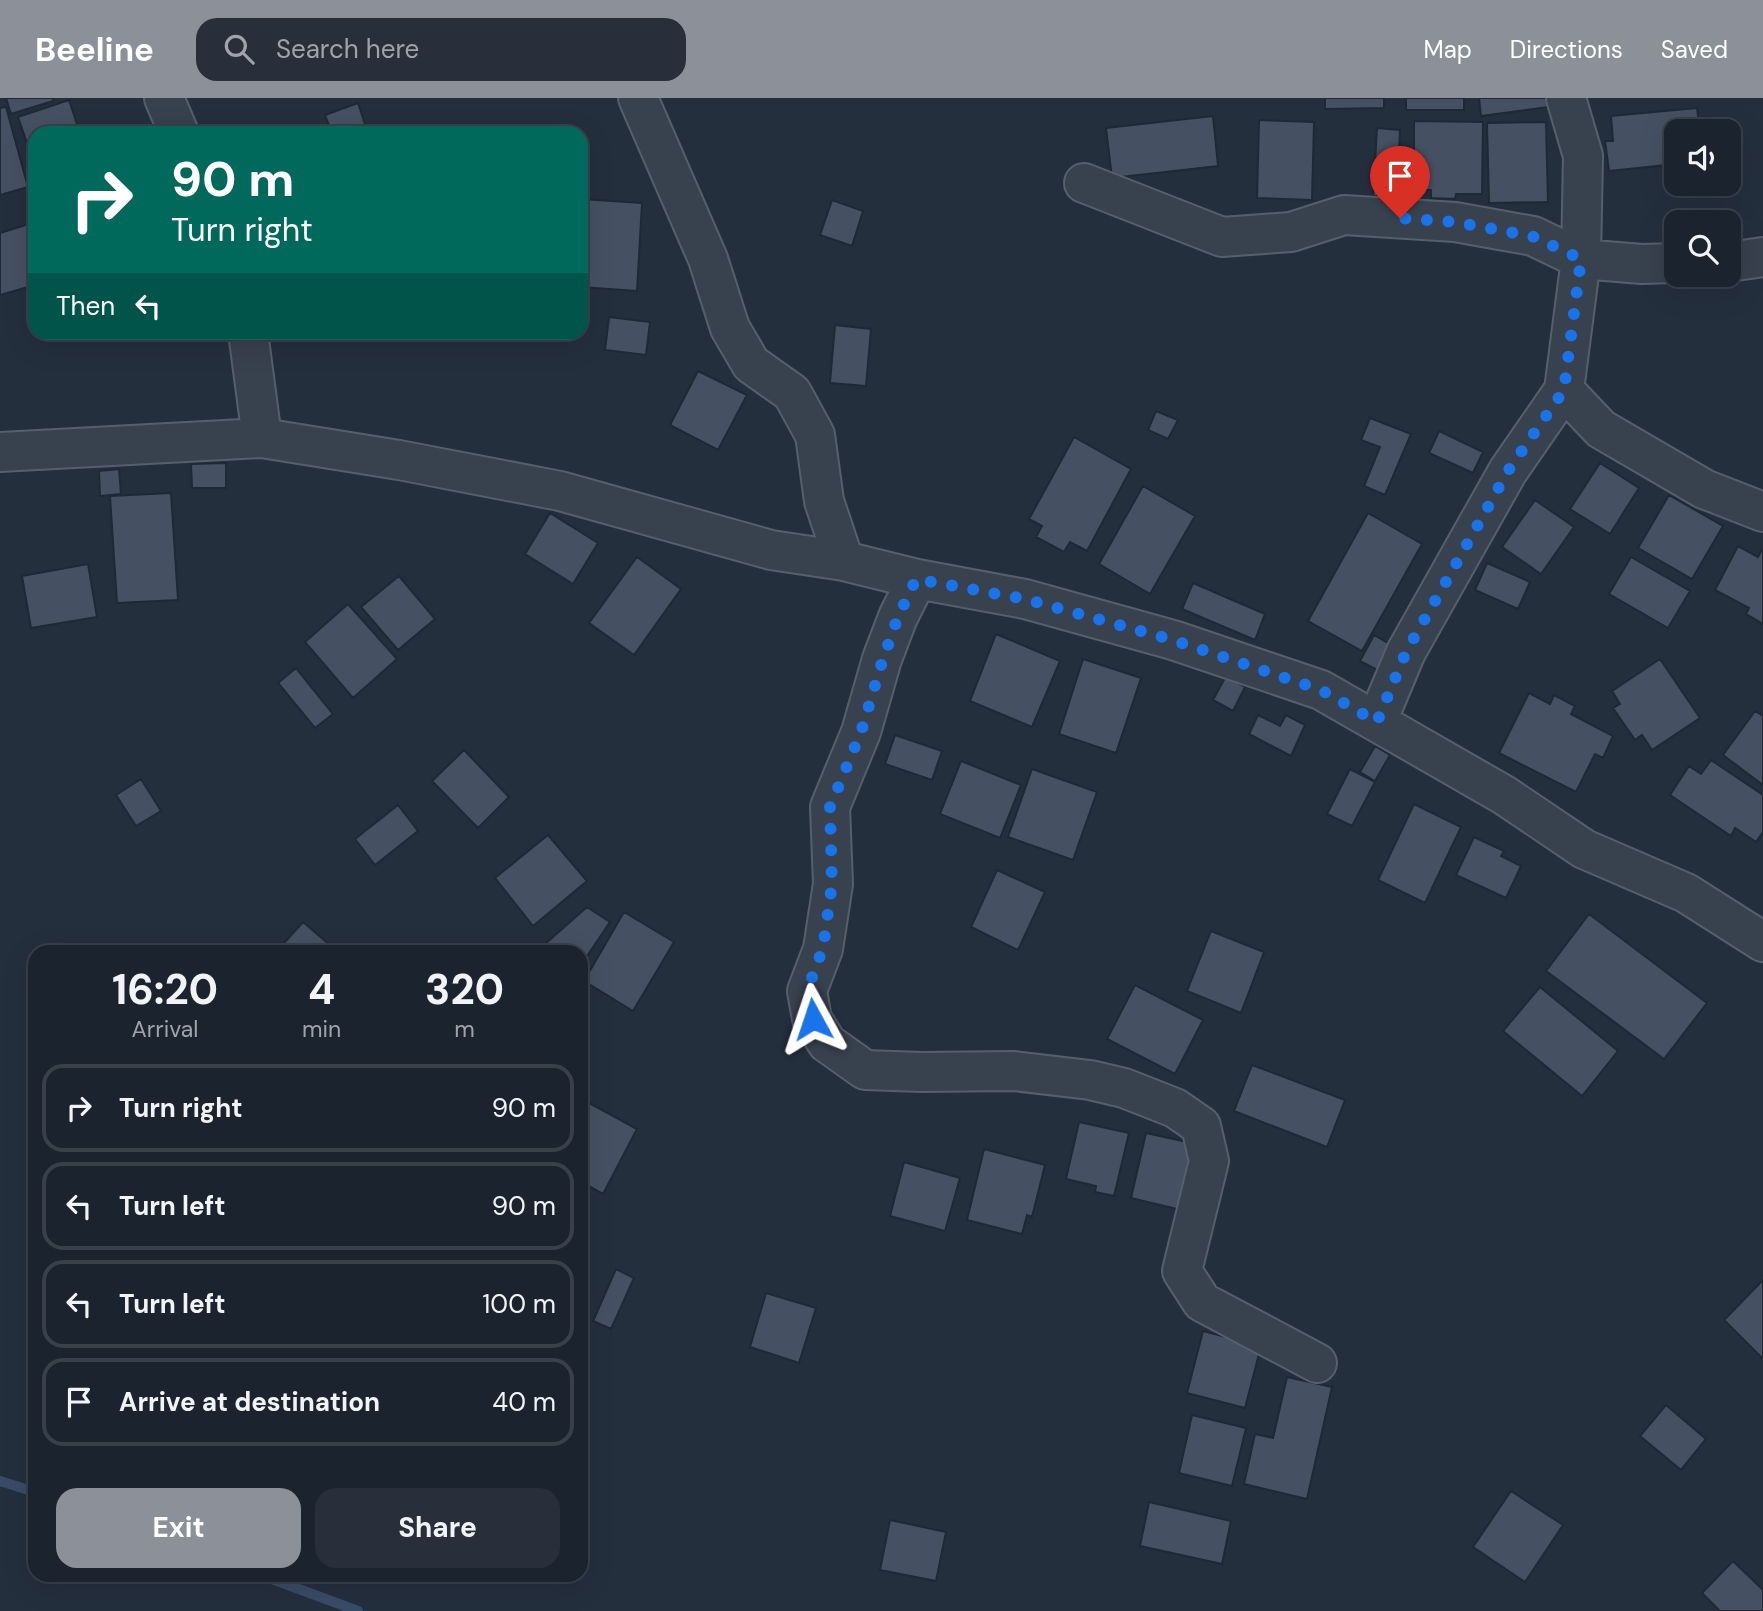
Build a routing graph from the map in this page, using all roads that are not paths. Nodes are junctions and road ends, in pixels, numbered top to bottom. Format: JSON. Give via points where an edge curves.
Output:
{"nodes":[{"id":1,"x":164,"y":98,"type":"edge"},
{"id":2,"x":638,"y":98,"type":"edge"},
{"id":3,"x":1566,"y":98,"type":"edge"},
{"id":4,"x":175,"y":126,"type":"edge"},
{"id":5,"x":1084,"y":183,"type":"dead end"},
{"id":6,"x":1763,"y":257,"type":"edge"},
{"id":7,"x":1581,"y":259,"type":"junction"},
{"id":8,"x":1741,"y":260,"type":"edge"},
{"id":9,"x":1664,"y":263,"type":"edge"},
{"id":10,"x":249,"y":340,"type":"edge"},
{"id":11,"x":1564,"y":390,"type":"junction"},
{"id":12,"x":262,"y":438,"type":"junction"},
{"id":13,"x":0,"y":452,"type":"edge"},
{"id":14,"x":1763,"y":512,"type":"edge"},
{"id":15,"x":844,"y":561,"type":"junction"},
{"id":16,"x":916,"y":579,"type":"junction"},
{"id":17,"x":1377,"y":722,"type":"junction"},
{"id":18,"x":1763,"y":942,"type":"edge"},
{"id":19,"x":1317,"y":1363,"type":"dead end"}],
"edges":[{"from":1,"to":4,"type":"street"},
{"from":2,"to":15,"type":"street","via":[[708,259],[730,328],[751,364],[792,393],[815,435],[824,501]]},
{"from":3,"to":7,"type":"street","via":[[1583,156]]},
{"from":5,"to":7,"type":"street","via":[[1222,237],[1291,232],[1344,215],[1455,222],[1532,236]]},
{"from":6,"to":8,"type":"street"},
{"from":7,"to":9,"type":"street"},
{"from":7,"to":11,"type":"street"},
{"from":10,"to":12,"type":"street"},
{"from":11,"to":14,"type":"street","via":[[1601,429],[1704,489]]},
{"from":11,"to":17,"type":"street","via":[[1508,471],[1406,652]]},
{"from":12,"to":13,"type":"street"},
{"from":12,"to":15,"type":"street","via":[[560,491],[771,550]]},
{"from":15,"to":16,"type":"street"},
{"from":16,"to":17,"type":"street","via":[[1025,599],[1173,640],[1321,690]]},
{"from":16,"to":19,"type":"street","via":[[830,807],[832,884],[823,948],[807,991],[813,1019],[827,1043],[865,1070],[1014,1071],[1124,1088],[1175,1108],[1200,1126],[1209,1161],[1182,1272],[1202,1302]]},
{"from":17,"to":18,"type":"street","via":[[1504,795],[1584,849],[1686,894]]}]}
